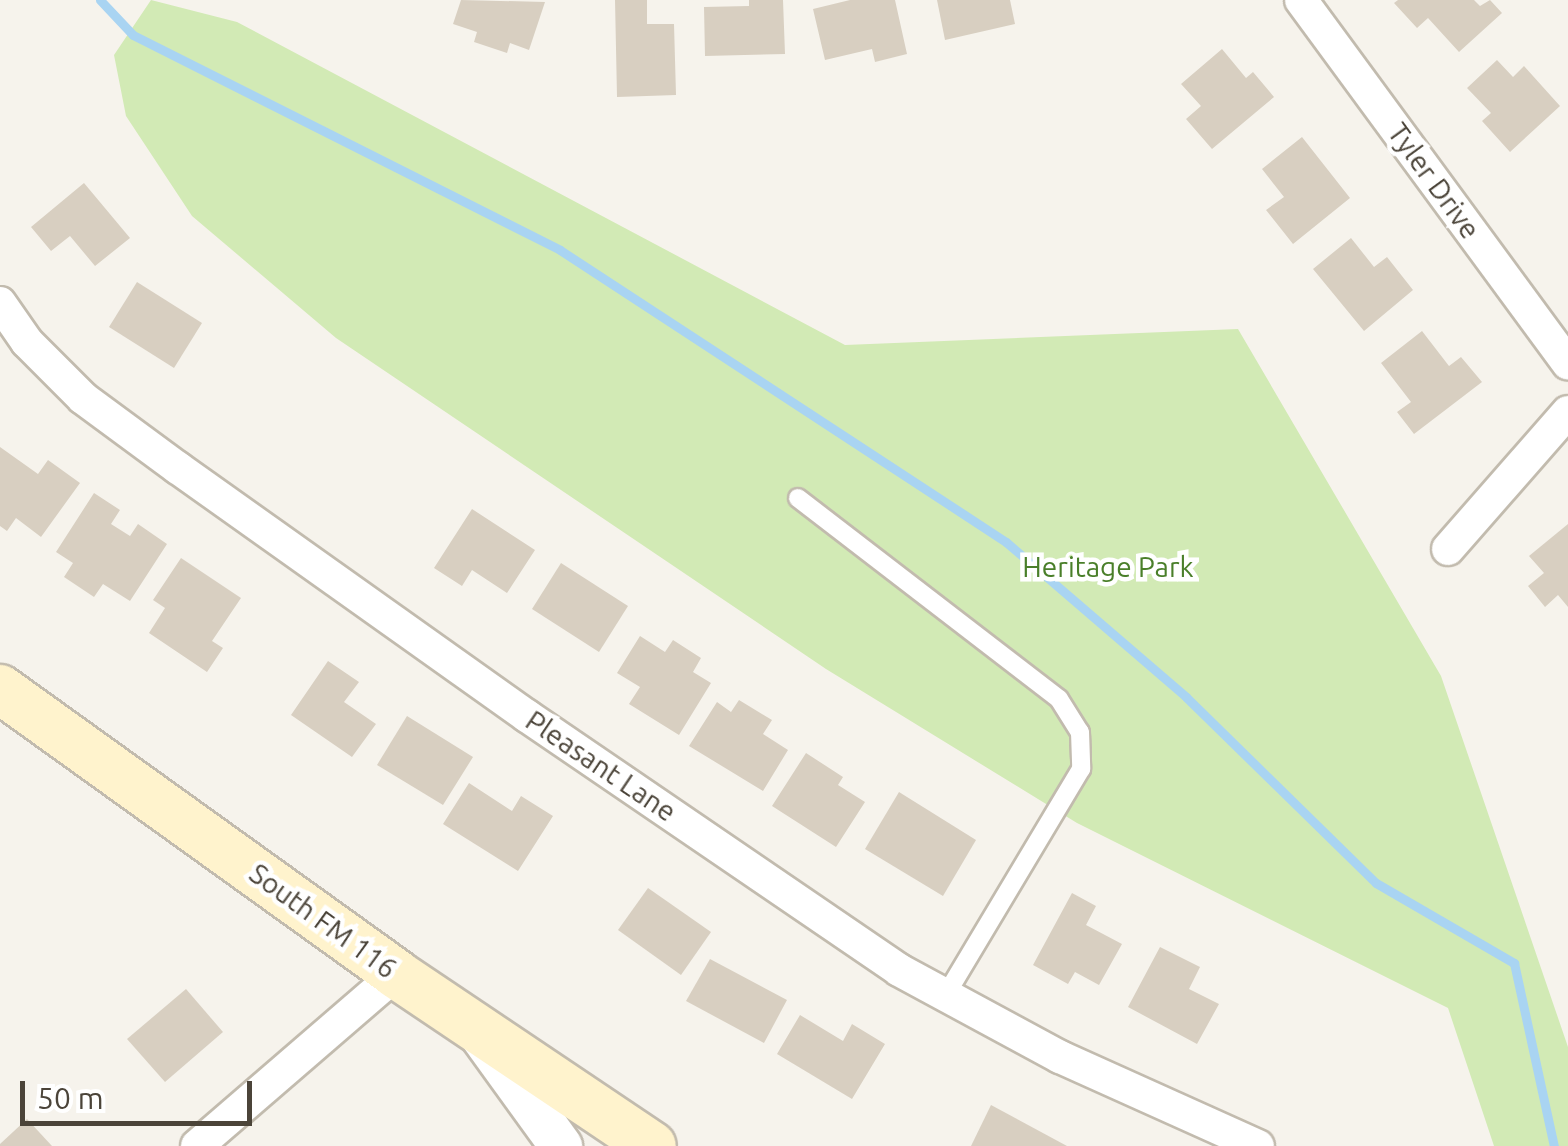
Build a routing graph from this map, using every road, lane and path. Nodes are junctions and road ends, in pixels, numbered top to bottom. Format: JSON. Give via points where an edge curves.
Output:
{"nodes":[{"id":1,"x":1301,"y":0,"type":"edge"},
{"id":2,"x":0,"y":303,"type":"edge"},
{"id":3,"x":1568,"y":363,"type":"edge"},
{"id":4,"x":1568,"y":412,"type":"edge"},
{"id":5,"x":798,"y":498,"type":"dead end"},
{"id":6,"x":1448,"y":550,"type":"dead end"},
{"id":7,"x":0,"y":689,"type":"edge"},
{"id":8,"x":396,"y":974,"type":"junction"},
{"id":9,"x":944,"y":998,"type":"junction"},
{"id":10,"x":473,"y":1025,"type":"junction"},
{"id":11,"x":197,"y":1146,"type":"edge"},
{"id":12,"x":561,"y":1146,"type":"edge"},
{"id":13,"x":652,"y":1146,"type":"edge"},
{"id":14,"x":1258,"y":1146,"type":"edge"}],
"edges":[{"from":1,"to":3,"type":"street","name":"Tyler Drive"},
{"from":2,"to":9,"type":"street","name":"Pleasant Lane","via":[[27,342],[83,398],[178,468],[527,716]]},
{"from":4,"to":6,"type":"street"},
{"from":5,"to":9,"type":"lane","via":[[1059,699],[1080,732],[1082,770]]},
{"from":7,"to":8,"type":"main road","name":"South FM 116"},
{"from":8,"to":10,"type":"main road","name":"South FM 116"},
{"from":8,"to":11,"type":"street"},
{"from":9,"to":14,"type":"street","name":"Pleasant Lane"},
{"from":10,"to":12,"type":"street"},
{"from":10,"to":13,"type":"main road","name":"South FM 116"}]}
